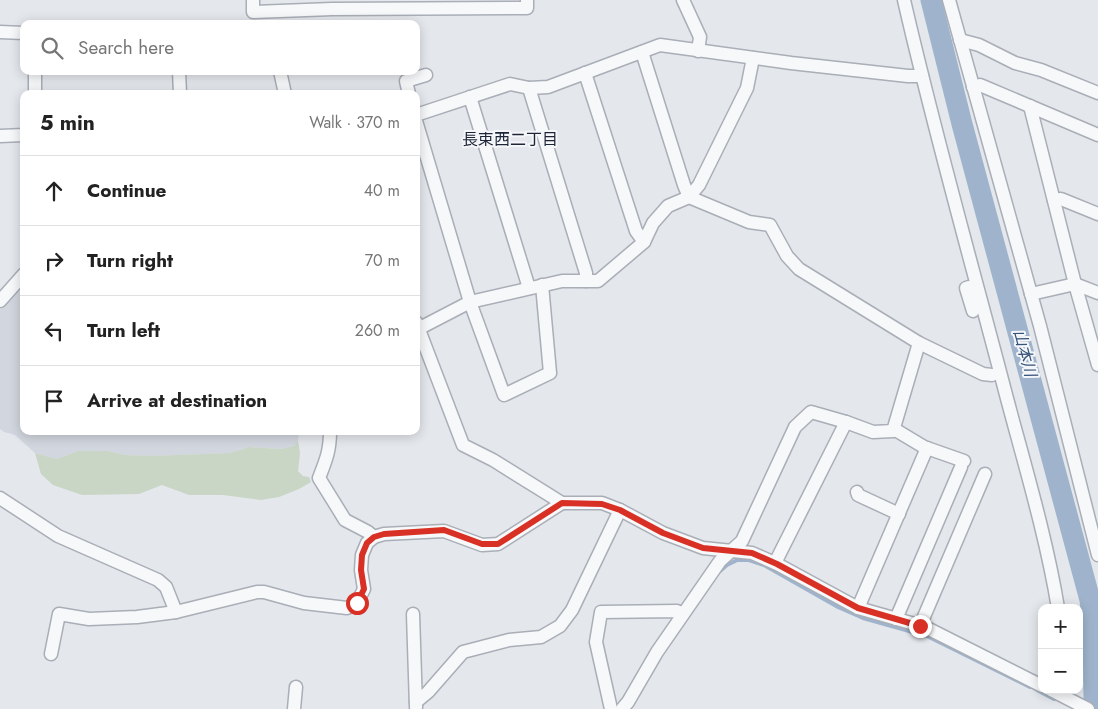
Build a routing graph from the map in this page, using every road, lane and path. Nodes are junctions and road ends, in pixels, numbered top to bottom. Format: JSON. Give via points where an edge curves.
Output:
{"nodes":[{"id":1,"x":253,"y":0,"type":"edge"},
{"id":2,"x":527,"y":0,"type":"edge"},
{"id":3,"x":683,"y":0,"type":"edge"},
{"id":4,"x":904,"y":0,"type":"edge"},
{"id":5,"x":949,"y":0,"type":"edge"},
{"id":6,"x":276,"y":18,"type":"edge"},
{"id":7,"x":0,"y":32,"type":"edge"},
{"id":8,"x":20,"y":32,"type":"edge"},
{"id":9,"x":960,"y":40,"type":"junction"},
{"id":10,"x":698,"y":51,"type":"junction"},
{"id":11,"x":642,"y":52,"type":"junction"},
{"id":12,"x":753,"y":58,"type":"junction"},
{"id":13,"x":585,"y":73,"type":"junction"},
{"id":14,"x":36,"y":75,"type":"edge"},
{"id":15,"x":179,"y":75,"type":"edge"},
{"id":16,"x":281,"y":75,"type":"edge"},
{"id":17,"x":426,"y":75,"type":"dead end"},
{"id":18,"x":922,"y":76,"type":"junction"},
{"id":19,"x":972,"y":87,"type":"junction"},
{"id":20,"x":529,"y":88,"type":"junction"},
{"id":21,"x":35,"y":90,"type":"edge"},
{"id":22,"x":180,"y":90,"type":"edge"},
{"id":23,"x":283,"y":90,"type":"edge"},
{"id":24,"x":409,"y":90,"type":"edge"},
{"id":25,"x":1098,"y":93,"type":"edge"},
{"id":26,"x":470,"y":98,"type":"junction"},
{"id":27,"x":1030,"y":106,"type":"junction"},
{"id":28,"x":420,"y":115,"type":"edge"},
{"id":29,"x":420,"y":134,"type":"edge"},
{"id":30,"x":20,"y":135,"type":"edge"},
{"id":31,"x":1098,"y":135,"type":"edge"},
{"id":32,"x":0,"y":136,"type":"edge"},
{"id":33,"x":689,"y":197,"type":"junction"},
{"id":34,"x":1054,"y":200,"type":"junction"},
{"id":35,"x":1098,"y":214,"type":"edge"},
{"id":36,"x":644,"y":242,"type":"junction"},
{"id":37,"x":20,"y":278,"type":"edge"},
{"id":38,"x":586,"y":281,"type":"junction"},
{"id":39,"x":1075,"y":284,"type":"junction"},
{"id":40,"x":535,"y":287,"type":"junction"},
{"id":41,"x":969,"y":287,"type":"dead end"},
{"id":42,"x":1031,"y":294,"type":"junction"},
{"id":43,"x":1098,"y":294,"type":"edge"},
{"id":44,"x":0,"y":300,"type":"edge"},
{"id":45,"x":470,"y":302,"type":"junction"},
{"id":46,"x":977,"y":308,"type":"junction"},
{"id":47,"x":420,"y":326,"type":"edge"},
{"id":48,"x":420,"y":335,"type":"edge"},
{"id":49,"x":919,"y":344,"type":"junction"},
{"id":50,"x":1098,"y":365,"type":"edge"},
{"id":51,"x":992,"y":375,"type":"junction"},
{"id":52,"x":846,"y":422,"type":"junction"},
{"id":53,"x":894,"y":429,"type":"junction"},
{"id":54,"x":330,"y":435,"type":"edge"},
{"id":55,"x":927,"y":448,"type":"junction"},
{"id":56,"x":985,"y":474,"type":"dead end"},
{"id":57,"x":857,"y":492,"type":"dead end"},
{"id":58,"x":0,"y":498,"type":"edge"},
{"id":59,"x":1034,"y":502,"type":"junction"},
{"id":60,"x":562,"y":503,"type":"junction"},
{"id":61,"x":620,"y":510,"type":"junction"},
{"id":62,"x":1092,"y":510,"type":"edge"},
{"id":63,"x":899,"y":514,"type":"junction"},
{"id":64,"x":374,"y":537,"type":"junction"},
{"id":65,"x":731,"y":550,"type":"junction"},
{"id":66,"x":1098,"y":555,"type":"edge"},
{"id":67,"x":775,"y":563,"type":"junction"},
{"id":68,"x":1057,"y":604,"type":"edge"},
{"id":69,"x":858,"y":608,"type":"junction"},
{"id":70,"x":176,"y":612,"type":"junction"},
{"id":71,"x":413,"y":614,"type":"dead end"},
{"id":72,"x":683,"y":614,"type":"junction"},
{"id":73,"x":896,"y":619,"type":"junction"},
{"id":74,"x":920,"y":626,"type":"junction"},
{"id":75,"x":51,"y":654,"type":"dead end"},
{"id":76,"x":1038,"y":684,"type":"edge"},
{"id":77,"x":296,"y":687,"type":"dead end"},
{"id":78,"x":1067,"y":699,"type":"edge"},
{"id":79,"x":416,"y":705,"type":"edge"},
{"id":80,"x":294,"y":709,"type":"edge"},
{"id":81,"x":611,"y":709,"type":"edge"},
{"id":82,"x":622,"y":709,"type":"edge"},
{"id":83,"x":1088,"y":709,"type":"edge"}],
"edges":[{"from":1,"to":6,"type":"street","via":[[253,12]]},
{"from":2,"to":6,"type":"street","via":[[527,8],[342,9]]},
{"from":3,"to":10,"type":"street","via":[[700,37]]},
{"from":4,"to":18,"type":"street"},
{"from":5,"to":9,"type":"street"},
{"from":7,"to":8,"type":"street"},
{"from":9,"to":19,"type":"street"},
{"from":9,"to":25,"type":"street","via":[[980,45],[1015,63]]},
{"from":10,"to":11,"type":"street","via":[[660,45]]},
{"from":10,"to":12,"type":"street"},
{"from":11,"to":13,"type":"street"},
{"from":11,"to":33,"type":"street"},
{"from":12,"to":18,"type":"street"},
{"from":12,"to":33,"type":"street","via":[[747,88],[699,185]]},
{"from":13,"to":20,"type":"street","via":[[548,87]]},
{"from":13,"to":36,"type":"street","via":[[636,231]]},
{"from":14,"to":21,"type":"street"},
{"from":15,"to":22,"type":"street"},
{"from":16,"to":23,"type":"street"},
{"from":17,"to":24,"type":"street","via":[[406,81]]},
{"from":18,"to":46,"type":"street"},
{"from":19,"to":27,"type":"street","via":[[980,85]]},
{"from":19,"to":42,"type":"street"},
{"from":20,"to":26,"type":"street","via":[[510,84]]},
{"from":20,"to":38,"type":"street"},
{"from":26,"to":28,"type":"street"},
{"from":26,"to":40,"type":"street"},
{"from":27,"to":31,"type":"street"},
{"from":27,"to":34,"type":"street"},
{"from":29,"to":45,"type":"street"},
{"from":30,"to":32,"type":"street"},
{"from":33,"to":36,"type":"street","via":[[668,206]]},
{"from":33,"to":49,"type":"street","via":[[749,222],[770,225],[798,269]]},
{"from":34,"to":35,"type":"street","via":[[1061,199]]},
{"from":34,"to":39,"type":"street"},
{"from":36,"to":38,"type":"street","via":[[598,281]]},
{"from":37,"to":44,"type":"street"},
{"from":38,"to":40,"type":"street","via":[[562,281]]},
{"from":39,"to":42,"type":"street"},
{"from":39,"to":43,"type":"street"},
{"from":39,"to":50,"type":"street"},
{"from":40,"to":45,"type":"street"},
{"from":40,"to":45,"type":"street","via":[[550,373],[504,395]]},
{"from":41,"to":46,"type":"street","via":[[966,288]]},
{"from":42,"to":62,"type":"street"},
{"from":45,"to":47,"type":"street"},
{"from":46,"to":51,"type":"street","via":[[979,306]]},
{"from":46,"to":59,"type":"street"},
{"from":48,"to":60,"type":"street","via":[[463,445]]},
{"from":49,"to":51,"type":"street","via":[[983,374]]},
{"from":49,"to":53,"type":"street"},
{"from":51,"to":59,"type":"street","via":[[1024,492]]},
{"from":52,"to":53,"type":"street","via":[[873,432]]},
{"from":52,"to":65,"type":"street","via":[[811,412],[794,427],[742,541]]},
{"from":52,"to":67,"type":"street"},
{"from":53,"to":55,"type":"street"},
{"from":54,"to":64,"type":"street","via":[[327,457],[319,478],[345,520]]},
{"from":55,"to":63,"type":"street"},
{"from":55,"to":73,"type":"street","via":[[962,464]]},
{"from":56,"to":74,"type":"street"},
{"from":57,"to":63,"type":"street"},
{"from":58,"to":70,"type":"street","via":[[58,536],[158,580],[166,587]]},
{"from":59,"to":68,"type":"street"},
{"from":60,"to":61,"type":"street","via":[[602,504]]},
{"from":60,"to":64,"type":"street","via":[[498,544],[482,544],[444,530]]},
{"from":61,"to":65,"type":"street","via":[[663,533],[703,548]]},
{"from":61,"to":79,"type":"street","via":[[572,610],[560,626],[541,637],[509,640],[463,652]]},
{"from":62,"to":66,"type":"street"},
{"from":63,"to":69,"type":"street"},
{"from":64,"to":70,"type":"street","via":[[362,555],[364,589],[357,603],[347,608],[304,603],[257,592]]},
{"from":65,"to":67,"type":"street","via":[[752,553]]},
{"from":65,"to":72,"type":"street"},
{"from":67,"to":69,"type":"street"},
{"from":69,"to":73,"type":"street"},
{"from":70,"to":75,"type":"street","via":[[90,619],[59,614]]},
{"from":71,"to":79,"type":"street"},
{"from":72,"to":81,"type":"street","via":[[677,611],[601,612],[596,642]]},
{"from":72,"to":82,"type":"street"},
{"from":73,"to":74,"type":"street"},
{"from":74,"to":76,"type":"street"},
{"from":77,"to":80,"type":"street"},
{"from":78,"to":83,"type":"street"}]}
